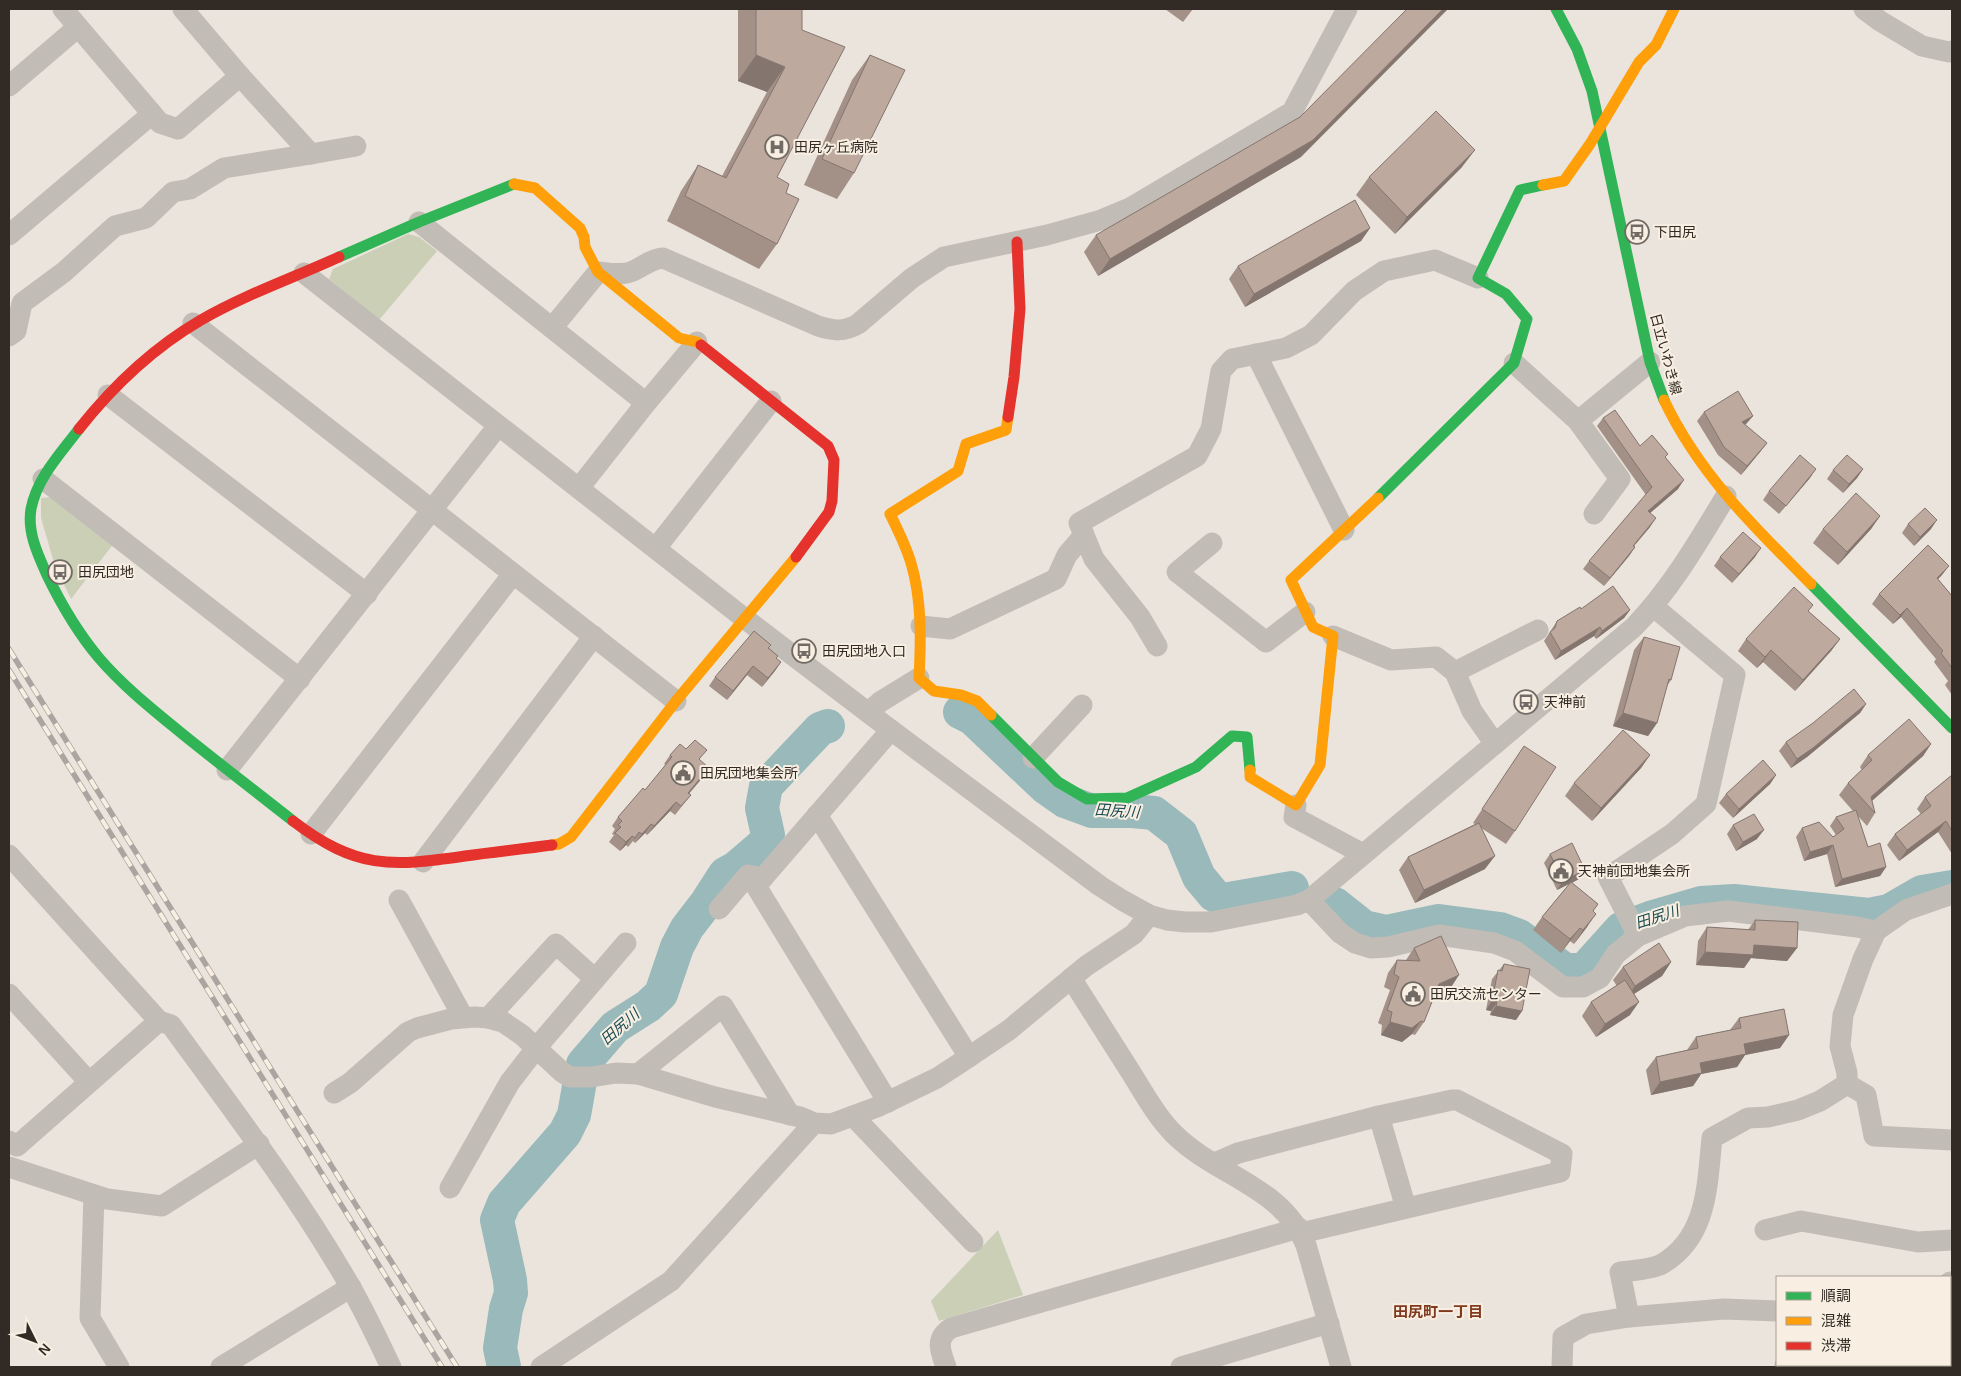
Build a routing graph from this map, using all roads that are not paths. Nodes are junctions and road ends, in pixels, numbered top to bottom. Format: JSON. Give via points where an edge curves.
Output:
{"nodes":[{"id":1,"x":63,"y":9,"type":"edge"},
{"id":2,"x":183,"y":9,"type":"edge"},
{"id":3,"x":1347,"y":9,"type":"edge"},
{"id":4,"x":1556,"y":9,"type":"edge"},
{"id":5,"x":1674,"y":9,"type":"edge"},
{"id":6,"x":1864,"y":9,"type":"edge"},
{"id":7,"x":78,"y":27,"type":"junction"},
{"id":8,"x":1952,"y":51,"type":"edge"},
{"id":9,"x":240,"y":76,"type":"junction"},
{"id":10,"x":9,"y":86,"type":"edge"},
{"id":11,"x":152,"y":114,"type":"junction"},
{"id":12,"x":1600,"y":126,"type":"junction"},
{"id":13,"x":356,"y":146,"type":"dead end"},
{"id":14,"x":311,"y":154,"type":"junction"},
{"id":15,"x":419,"y":222,"type":"junction"},
{"id":16,"x":9,"y":236,"type":"edge"},
{"id":17,"x":1017,"y":242,"type":"junction"},
{"id":18,"x":598,"y":272,"type":"junction"},
{"id":19,"x":304,"y":274,"type":"junction"},
{"id":20,"x":1478,"y":278,"type":"junction"},
{"id":21,"x":193,"y":323,"type":"junction"},
{"id":22,"x":552,"y":328,"type":"junction"},
{"id":23,"x":9,"y":336,"type":"edge"},
{"id":24,"x":697,"y":342,"type":"junction"},
{"id":25,"x":1256,"y":354,"type":"junction"},
{"id":26,"x":1650,"y":362,"type":"junction"},
{"id":27,"x":1514,"y":363,"type":"junction"},
{"id":28,"x":108,"y":395,"type":"junction"},
{"id":29,"x":771,"y":402,"type":"junction"},
{"id":30,"x":646,"y":403,"type":"junction"},
{"id":31,"x":1578,"y":421,"type":"junction"},
{"id":32,"x":498,"y":426,"type":"junction"},
{"id":33,"x":43,"y":480,"type":"junction"},
{"id":34,"x":579,"y":488,"type":"junction"},
{"id":35,"x":1726,"y":496,"type":"junction"},
{"id":36,"x":432,"y":510,"type":"junction"},
{"id":37,"x":1594,"y":514,"type":"dead end"},
{"id":38,"x":1344,"y":530,"type":"junction"},
{"id":39,"x":1084,"y":535,"type":"junction"},
{"id":40,"x":1212,"y":544,"type":"dead end"},
{"id":41,"x":656,"y":548,"type":"junction"},
{"id":42,"x":513,"y":574,"type":"junction"},
{"id":43,"x":367,"y":594,"type":"junction"},
{"id":44,"x":1654,"y":607,"type":"junction"},
{"id":45,"x":1305,"y":612,"type":"junction"},
{"id":46,"x":744,"y":618,"type":"junction"},
{"id":47,"x":921,"y":626,"type":"junction"},
{"id":48,"x":1538,"y":630,"type":"dead end"},
{"id":49,"x":594,"y":636,"type":"junction"},
{"id":50,"x":1333,"y":636,"type":"junction"},
{"id":51,"x":1157,"y":646,"type":"dead end"},
{"id":52,"x":1455,"y":672,"type":"junction"},
{"id":53,"x":919,"y":678,"type":"junction"},
{"id":54,"x":300,"y":679,"type":"junction"},
{"id":55,"x":676,"y":701,"type":"junction"},
{"id":56,"x":1082,"y":704,"type":"dead end"},
{"id":57,"x":869,"y":712,"type":"junction"},
{"id":58,"x":1952,"y":728,"type":"edge"},
{"id":59,"x":891,"y":730,"type":"junction"},
{"id":60,"x":1495,"y":744,"type":"junction"},
{"id":61,"x":1033,"y":758,"type":"junction"},
{"id":62,"x":227,"y":770,"type":"junction"},
{"id":63,"x":1296,"y":805,"type":"junction"},
{"id":64,"x":817,"y":815,"type":"junction"},
{"id":65,"x":311,"y":834,"type":"junction"},
{"id":66,"x":1363,"y":854,"type":"junction"},
{"id":67,"x":9,"y":856,"type":"edge"},
{"id":68,"x":423,"y":862,"type":"junction"},
{"id":69,"x":763,"y":878,"type":"junction"},
{"id":70,"x":1952,"y":894,"type":"edge"},
{"id":71,"x":399,"y":900,"type":"dead end"},
{"id":72,"x":1310,"y":900,"type":"junction"},
{"id":73,"x":719,"y":909,"type":"dead end"},
{"id":74,"x":1149,"y":915,"type":"junction"},
{"id":75,"x":1634,"y":928,"type":"junction"},
{"id":76,"x":1876,"y":931,"type":"junction"},
{"id":77,"x":626,"y":943,"type":"dead end"},
{"id":78,"x":1071,"y":978,"type":"junction"},
{"id":79,"x":595,"y":979,"type":"junction"},
{"id":80,"x":9,"y":994,"type":"edge"},
{"id":81,"x":463,"y":1017,"type":"junction"},
{"id":82,"x":488,"y":1018,"type":"junction"},
{"id":83,"x":159,"y":1020,"type":"junction"},
{"id":84,"x":537,"y":1047,"type":"junction"},
{"id":85,"x":969,"y":1057,"type":"junction"},
{"id":86,"x":638,"y":1074,"type":"junction"},
{"id":87,"x":89,"y":1082,"type":"junction"},
{"id":88,"x":1847,"y":1084,"type":"junction"},
{"id":89,"x":334,"y":1093,"type":"dead end"},
{"id":90,"x":888,"y":1102,"type":"junction"},
{"id":91,"x":790,"y":1115,"type":"junction"},
{"id":92,"x":853,"y":1116,"type":"junction"},
{"id":93,"x":1380,"y":1116,"type":"junction"},
{"id":94,"x":814,"y":1123,"type":"junction"},
{"id":95,"x":1952,"y":1140,"type":"edge"},
{"id":96,"x":9,"y":1141,"type":"edge"},
{"id":97,"x":259,"y":1144,"type":"junction"},
{"id":98,"x":1215,"y":1163,"type":"junction"},
{"id":99,"x":9,"y":1167,"type":"edge"},
{"id":100,"x":450,"y":1188,"type":"dead end"},
{"id":101,"x":94,"y":1195,"type":"junction"},
{"id":102,"x":1406,"y":1208,"type":"junction"},
{"id":103,"x":1765,"y":1230,"type":"dead end"},
{"id":104,"x":1300,"y":1231,"type":"junction"},
{"id":105,"x":1952,"y":1240,"type":"edge"},
{"id":106,"x":973,"y":1242,"type":"dead end"},
{"id":107,"x":351,"y":1287,"type":"junction"},
{"id":108,"x":1776,"y":1311,"type":"edge"},
{"id":109,"x":1630,"y":1317,"type":"junction"},
{"id":110,"x":1328,"y":1323,"type":"junction"},
{"id":111,"x":1219,"y":1362,"type":"edge"},
{"id":112,"x":119,"y":1367,"type":"edge"},
{"id":113,"x":220,"y":1367,"type":"edge"},
{"id":114,"x":392,"y":1367,"type":"edge"},
{"id":115,"x":540,"y":1367,"type":"edge"},
{"id":116,"x":946,"y":1367,"type":"edge"},
{"id":117,"x":1181,"y":1367,"type":"edge"},
{"id":118,"x":1341,"y":1367,"type":"edge"},
{"id":119,"x":1562,"y":1367,"type":"edge"}],
"edges":[{"from":1,"to":7,"type":"street"},
{"from":2,"to":9,"type":"street"},
{"from":3,"to":17,"type":"street","via":[[1292,112],[1130,208],[1100,220]]},
{"from":4,"to":12,"type":"street","name":"日立いわき線","via":[[1582,58]]},
{"from":5,"to":12,"type":"street","via":[[1656,45],[1639,62]]},
{"from":6,"to":8,"type":"street","via":[[1922,46]]},
{"from":7,"to":10,"type":"street"},
{"from":7,"to":11,"type":"street"},
{"from":9,"to":11,"type":"street","via":[[178,129],[160,123]]},
{"from":9,"to":14,"type":"street"},
{"from":11,"to":16,"type":"street"},
{"from":12,"to":20,"type":"street","via":[[1564,181],[1520,190]]},
{"from":12,"to":26,"type":"street","name":"日立いわき線"},
{"from":13,"to":14,"type":"street"},
{"from":14,"to":23,"type":"street","via":[[224,168],[190,189],[173,192],[146,218],[116,226],[64,272],[22,303],[16,331]]},
{"from":15,"to":18,"type":"street","via":[[514,184],[536,188],[580,228]]},
{"from":15,"to":19,"type":"street"},
{"from":15,"to":22,"type":"street"},
{"from":17,"to":18,"type":"street","via":[[944,257],[912,278],[858,324],[841,331],[818,326],[668,259],[655,259],[624,274]]},
{"from":17,"to":47,"type":"street","via":[[1020,308],[1006,430],[966,444],[958,471],[890,514],[907,550]]},
{"from":18,"to":22,"type":"street"},
{"from":18,"to":24,"type":"street","via":[[679,338]]},
{"from":19,"to":21,"type":"street"},
{"from":19,"to":32,"type":"street"},
{"from":20,"to":25,"type":"street","via":[[1435,260],[1384,271],[1354,290],[1311,335],[1286,348]]},
{"from":20,"to":27,"type":"street","via":[[1506,294],[1527,319]]},
{"from":21,"to":28,"type":"street","via":[[166,342]]},
{"from":21,"to":36,"type":"street"},
{"from":22,"to":30,"type":"street"},
{"from":24,"to":29,"type":"street"},
{"from":24,"to":30,"type":"street"},
{"from":25,"to":38,"type":"street"},
{"from":25,"to":39,"type":"street","via":[[1232,359],[1221,372],[1211,429],[1197,456],[1079,523]]},
{"from":26,"to":31,"type":"street"},
{"from":26,"to":35,"type":"street","name":"日立いわき線","via":[[1675,426],[1697,461]]},
{"from":27,"to":31,"type":"street"},
{"from":27,"to":38,"type":"street"},
{"from":28,"to":33,"type":"street"},
{"from":28,"to":43,"type":"street"},
{"from":29,"to":41,"type":"street"},
{"from":29,"to":46,"type":"street","via":[[828,446],[834,460],[832,501],[829,512],[812,537]]},
{"from":30,"to":34,"type":"street"},
{"from":31,"to":37,"type":"street","via":[[1620,479]]},
{"from":32,"to":34,"type":"street"},
{"from":32,"to":36,"type":"street"},
{"from":33,"to":54,"type":"street"},
{"from":33,"to":62,"type":"street","via":[[34,495],[30,512],[31,530],[62,605],[99,658],[120,679]]},
{"from":34,"to":41,"type":"street"},
{"from":35,"to":44,"type":"street"},
{"from":35,"to":58,"type":"street","name":"日立いわき線"},
{"from":36,"to":42,"type":"street"},
{"from":36,"to":43,"type":"street"},
{"from":38,"to":45,"type":"street","via":[[1291,580]]},
{"from":39,"to":47,"type":"street","via":[[1067,555],[1056,579],[950,629]]},
{"from":39,"to":51,"type":"street","via":[[1094,559],[1140,617]]},
{"from":40,"to":45,"type":"street","via":[[1177,572],[1266,642]]},
{"from":41,"to":46,"type":"street"},
{"from":42,"to":49,"type":"street"},
{"from":42,"to":65,"type":"street"},
{"from":43,"to":54,"type":"street"},
{"from":44,"to":60,"type":"street"},
{"from":44,"to":75,"type":"street","via":[[1735,675],[1706,804],[1672,834],[1608,877]]},
{"from":45,"to":50,"type":"street","via":[[1313,627]]},
{"from":46,"to":55,"type":"street"},
{"from":46,"to":57,"type":"street"},
{"from":47,"to":53,"type":"street"},
{"from":48,"to":52,"type":"street"},
{"from":49,"to":55,"type":"street"},
{"from":49,"to":68,"type":"street"},
{"from":50,"to":52,"type":"street","via":[[1391,660],[1436,657]]},
{"from":50,"to":63,"type":"street","via":[[1320,765]]},
{"from":52,"to":60,"type":"street","via":[[1472,711]]},
{"from":53,"to":57,"type":"street"},
{"from":53,"to":61,"type":"street","via":[[934,691],[977,701]]},
{"from":54,"to":62,"type":"street"},
{"from":55,"to":68,"type":"street","via":[[576,833],[567,840],[559,844]]},
{"from":56,"to":61,"type":"street"},
{"from":57,"to":59,"type":"street"},
{"from":59,"to":64,"type":"street"},
{"from":59,"to":74,"type":"street","via":[[1100,886]]},
{"from":60,"to":66,"type":"street"},
{"from":61,"to":63,"type":"street","via":[[1058,782],[1087,799],[1128,798],[1196,767],[1232,736],[1247,737],[1250,777]]},
{"from":62,"to":65,"type":"street"},
{"from":63,"to":66,"type":"street","via":[[1294,817]]},
{"from":64,"to":69,"type":"street"},
{"from":64,"to":85,"type":"street"},
{"from":65,"to":68,"type":"street","via":[[339,852],[365,860],[395,864]]},
{"from":66,"to":72,"type":"street"},
{"from":67,"to":83,"type":"street"},
{"from":69,"to":73,"type":"street","via":[[748,875]]},
{"from":69,"to":90,"type":"street","via":[[756,886]]},
{"from":70,"to":76,"type":"street","via":[[1906,910]]},
{"from":71,"to":81,"type":"street"},
{"from":72,"to":74,"type":"street","via":[[1211,922],[1167,920]]},
{"from":72,"to":75,"type":"street","via":[[1340,933],[1355,943],[1371,948],[1388,947],[1439,935],[1494,942],[1516,951],[1563,987],[1583,987],[1600,978]]},
{"from":74,"to":78,"type":"street","via":[[1134,934]]},
{"from":75,"to":76,"type":"street","via":[[1685,916],[1728,911]]},
{"from":76,"to":88,"type":"street","via":[[1843,1014],[1840,1046],[1848,1074]]},
{"from":77,"to":79,"type":"street"},
{"from":78,"to":85,"type":"street","via":[[1009,1030]]},
{"from":78,"to":98,"type":"street","via":[[1163,1122],[1191,1148]]},
{"from":79,"to":82,"type":"street","via":[[556,944]]},
{"from":79,"to":84,"type":"street"},
{"from":80,"to":87,"type":"street"},
{"from":81,"to":82,"type":"street"},
{"from":81,"to":89,"type":"street","via":[[408,1032]]},
{"from":82,"to":84,"type":"street","via":[[503,1022]]},
{"from":83,"to":87,"type":"street"},
{"from":83,"to":97,"type":"street","via":[[171,1024]]},
{"from":84,"to":86,"type":"street","via":[[562,1072],[578,1077]]},
{"from":84,"to":100,"type":"street","via":[[510,1082]]},
{"from":85,"to":90,"type":"street","via":[[937,1078]]},
{"from":86,"to":91,"type":"street"},
{"from":86,"to":91,"type":"street","via":[[723,1006]]},
{"from":87,"to":96,"type":"street","via":[[17,1146]]},
{"from":88,"to":95,"type":"street","via":[[1866,1095],[1874,1136]]},
{"from":88,"to":109,"type":"street","via":[[1798,1110],[1748,1118],[1712,1138],[1701,1218],[1686,1244],[1661,1265],[1620,1272]]},
{"from":90,"to":92,"type":"street"},
{"from":91,"to":94,"type":"street"},
{"from":92,"to":94,"type":"street","via":[[830,1124]]},
{"from":92,"to":106,"type":"street"},
{"from":93,"to":98,"type":"street","via":[[1238,1152]]},
{"from":93,"to":102,"type":"street"},
{"from":93,"to":102,"type":"street","via":[[1457,1100],[1562,1154],[1560,1172]]},
{"from":94,"to":115,"type":"street","via":[[671,1281]]},
{"from":97,"to":101,"type":"street","via":[[162,1206]]},
{"from":97,"to":107,"type":"street"},
{"from":98,"to":104,"type":"street","via":[[1264,1193],[1281,1207]]},
{"from":99,"to":101,"type":"street"},
{"from":101,"to":112,"type":"street","via":[[90,1318]]},
{"from":102,"to":104,"type":"street"},
{"from":103,"to":105,"type":"street","via":[[1801,1221],[1918,1242]]},
{"from":104,"to":110,"type":"street"},
{"from":104,"to":116,"type":"street","via":[[951,1328],[941,1337],[940,1344]]},
{"from":107,"to":113,"type":"street"},
{"from":107,"to":114,"type":"street"},
{"from":108,"to":109,"type":"street","via":[[1724,1309]]},
{"from":109,"to":119,"type":"street","via":[[1586,1324],[1563,1337]]},
{"from":110,"to":111,"type":"street"},
{"from":110,"to":118,"type":"street"},
{"from":111,"to":117,"type":"street"}]}
